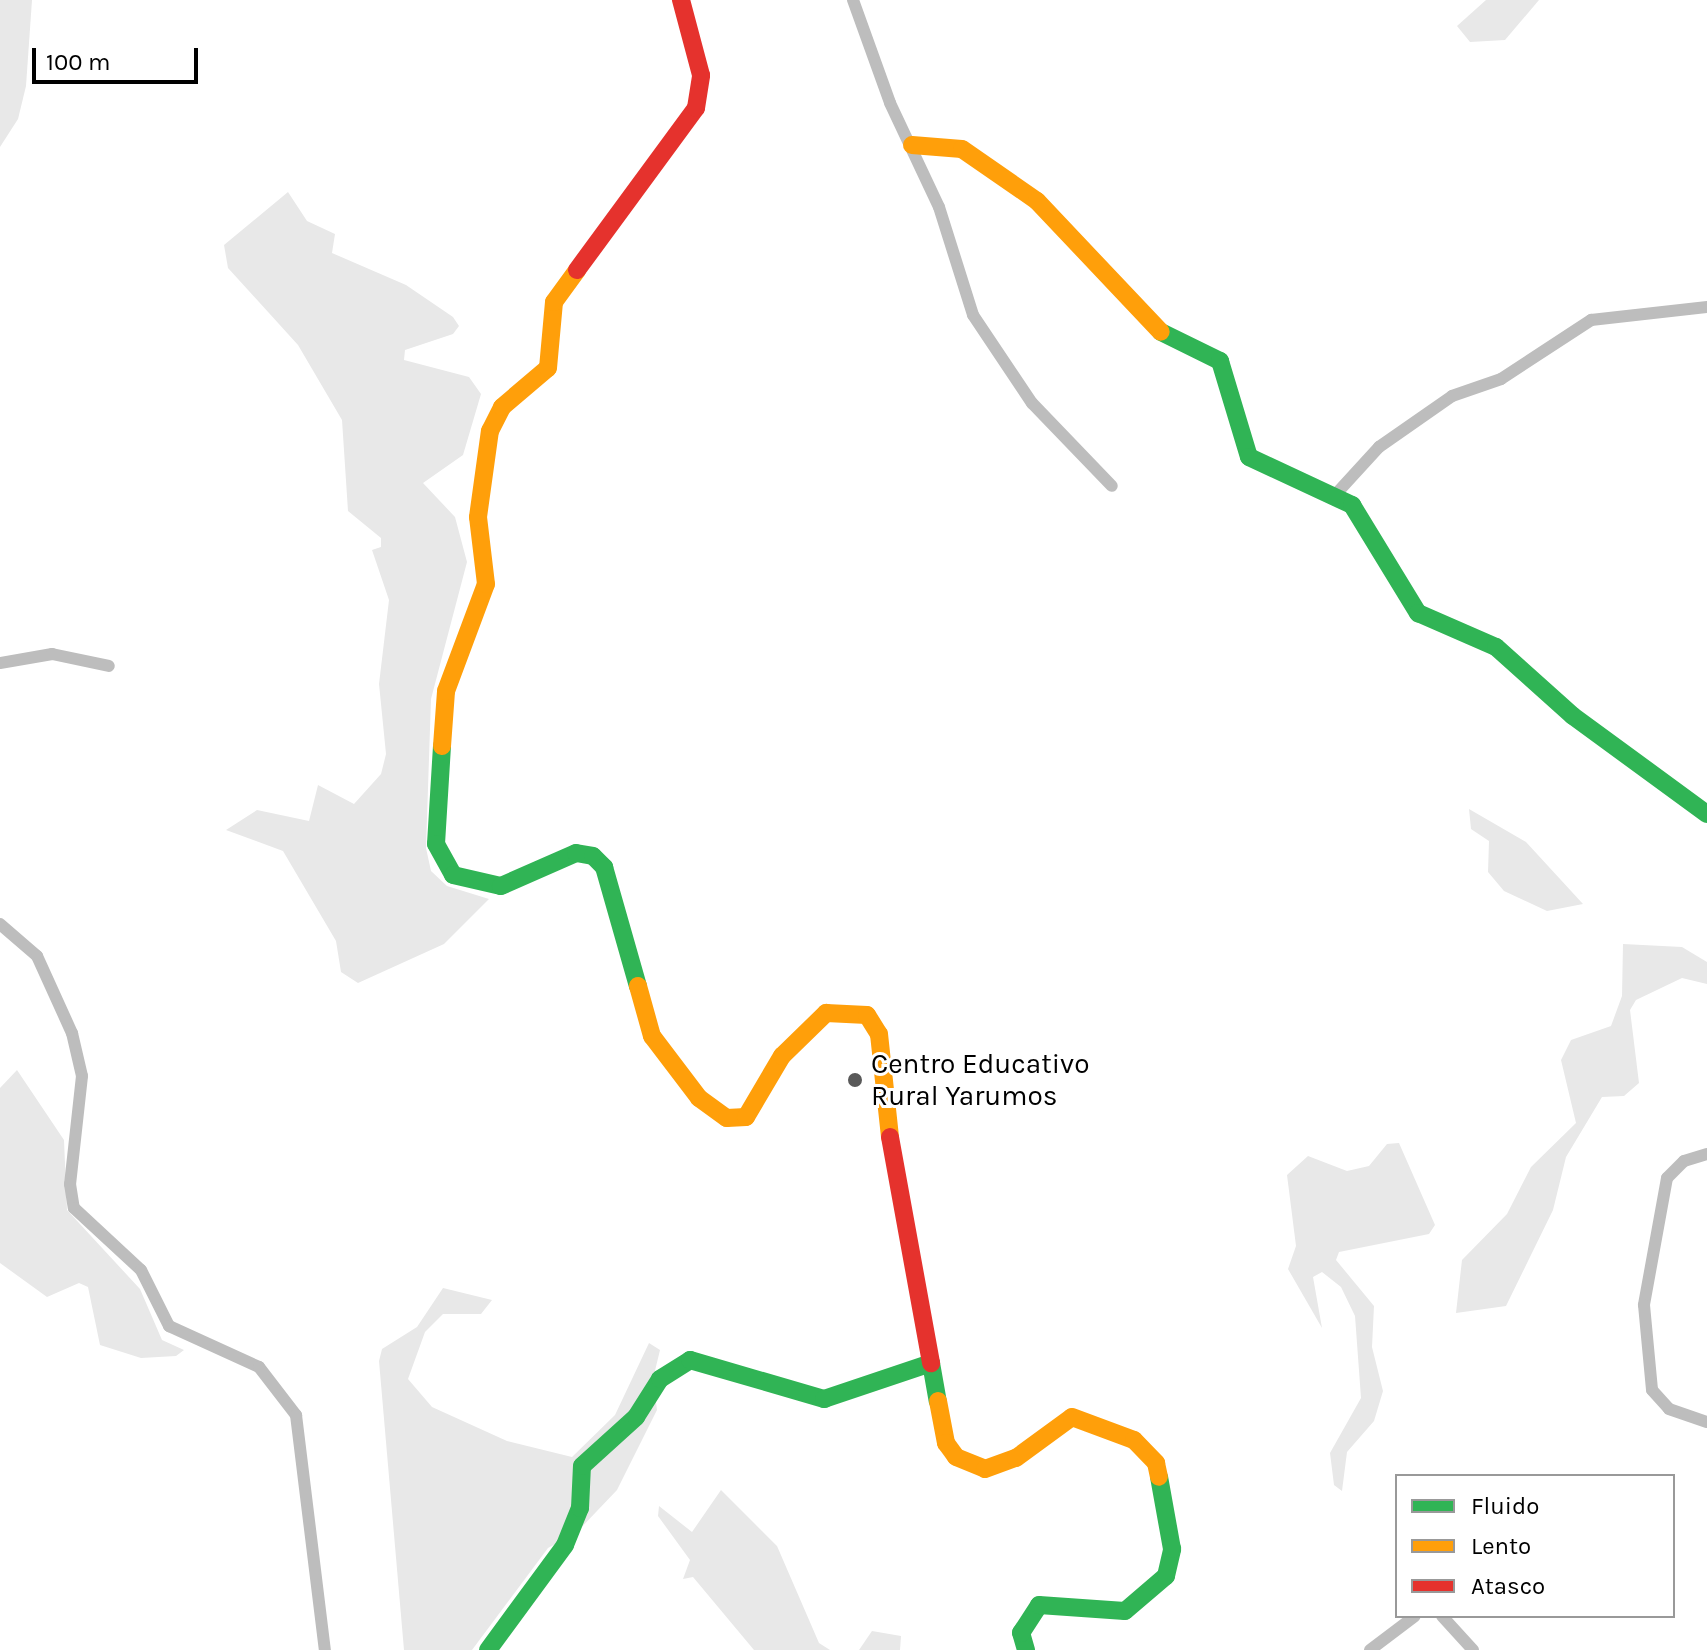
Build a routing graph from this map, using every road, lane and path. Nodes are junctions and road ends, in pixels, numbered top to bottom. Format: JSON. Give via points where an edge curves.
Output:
{"nodes":[{"id":1,"x":681,"y":0,"type":"edge"},
{"id":2,"x":853,"y":0,"type":"edge"},
{"id":3,"x":912,"y":145,"type":"junction"},
{"id":4,"x":1707,"y":307,"type":"edge"},
{"id":5,"x":1112,"y":486,"type":"dead end"},
{"id":6,"x":1336,"y":494,"type":"junction"},
{"id":7,"x":0,"y":663,"type":"edge"},
{"id":8,"x":109,"y":666,"type":"dead end"},
{"id":9,"x":1707,"y":814,"type":"edge"},
{"id":10,"x":0,"y":924,"type":"edge"},
{"id":11,"x":1707,"y":1154,"type":"edge"},
{"id":12,"x":931,"y":1363,"type":"junction"},
{"id":13,"x":1707,"y":1422,"type":"edge"},
{"id":14,"x":1412,"y":1618,"type":"edge"},
{"id":15,"x":1444,"y":1618,"type":"edge"},
{"id":16,"x":325,"y":1650,"type":"edge"},
{"id":17,"x":488,"y":1650,"type":"edge"},
{"id":18,"x":1026,"y":1650,"type":"edge"},
{"id":19,"x":1370,"y":1650,"type":"edge"},
{"id":20,"x":1473,"y":1650,"type":"edge"}],
"edges":[{"from":1,"to":12,"type":"street","via":[[701,75],[696,108],[554,302],[548,368],[502,407],[490,431],[478,517],[486,584],[446,691],[436,844],[453,875],[501,886],[576,853],[593,856],[608,878],[652,1036],[699,1098],[727,1118],[746,1117],[782,1056],[826,1013],[867,1015],[881,1046],[891,1147]]},
{"from":2,"to":3,"type":"street"},
{"from":3,"to":5,"type":"street","via":[[981,329],[1032,403]]},
{"from":3,"to":6,"type":"street","via":[[962,149],[1037,201],[1163,334],[1220,361],[1249,457]]},
{"from":4,"to":6,"type":"street","via":[[1591,320],[1501,379],[1452,396],[1379,447]]},
{"from":6,"to":9,"type":"street","via":[[1357,510],[1426,619],[1496,647],[1561,707]]},
{"from":7,"to":8,"type":"street","via":[[52,654]]},
{"from":10,"to":16,"type":"street","via":[[37,956],[72,1033],[82,1076],[70,1184],[74,1208],[141,1270],[169,1326],[252,1362],[296,1415]]},
{"from":11,"to":13,"type":"street","via":[[1679,1164],[1667,1178],[1644,1305],[1652,1390],[1669,1409]]},
{"from":12,"to":17,"type":"street","via":[[824,1399],[710,1362],[675,1366],[636,1417],[582,1466],[580,1508],[565,1545]]},
{"from":12,"to":18,"type":"street","via":[[946,1443],[971,1467],[1016,1458],[1072,1417],[1134,1440],[1156,1463],[1172,1549],[1166,1576],[1125,1611],[1039,1605],[1021,1633]]},
{"from":14,"to":19,"type":"street"},
{"from":15,"to":20,"type":"street"}]}
